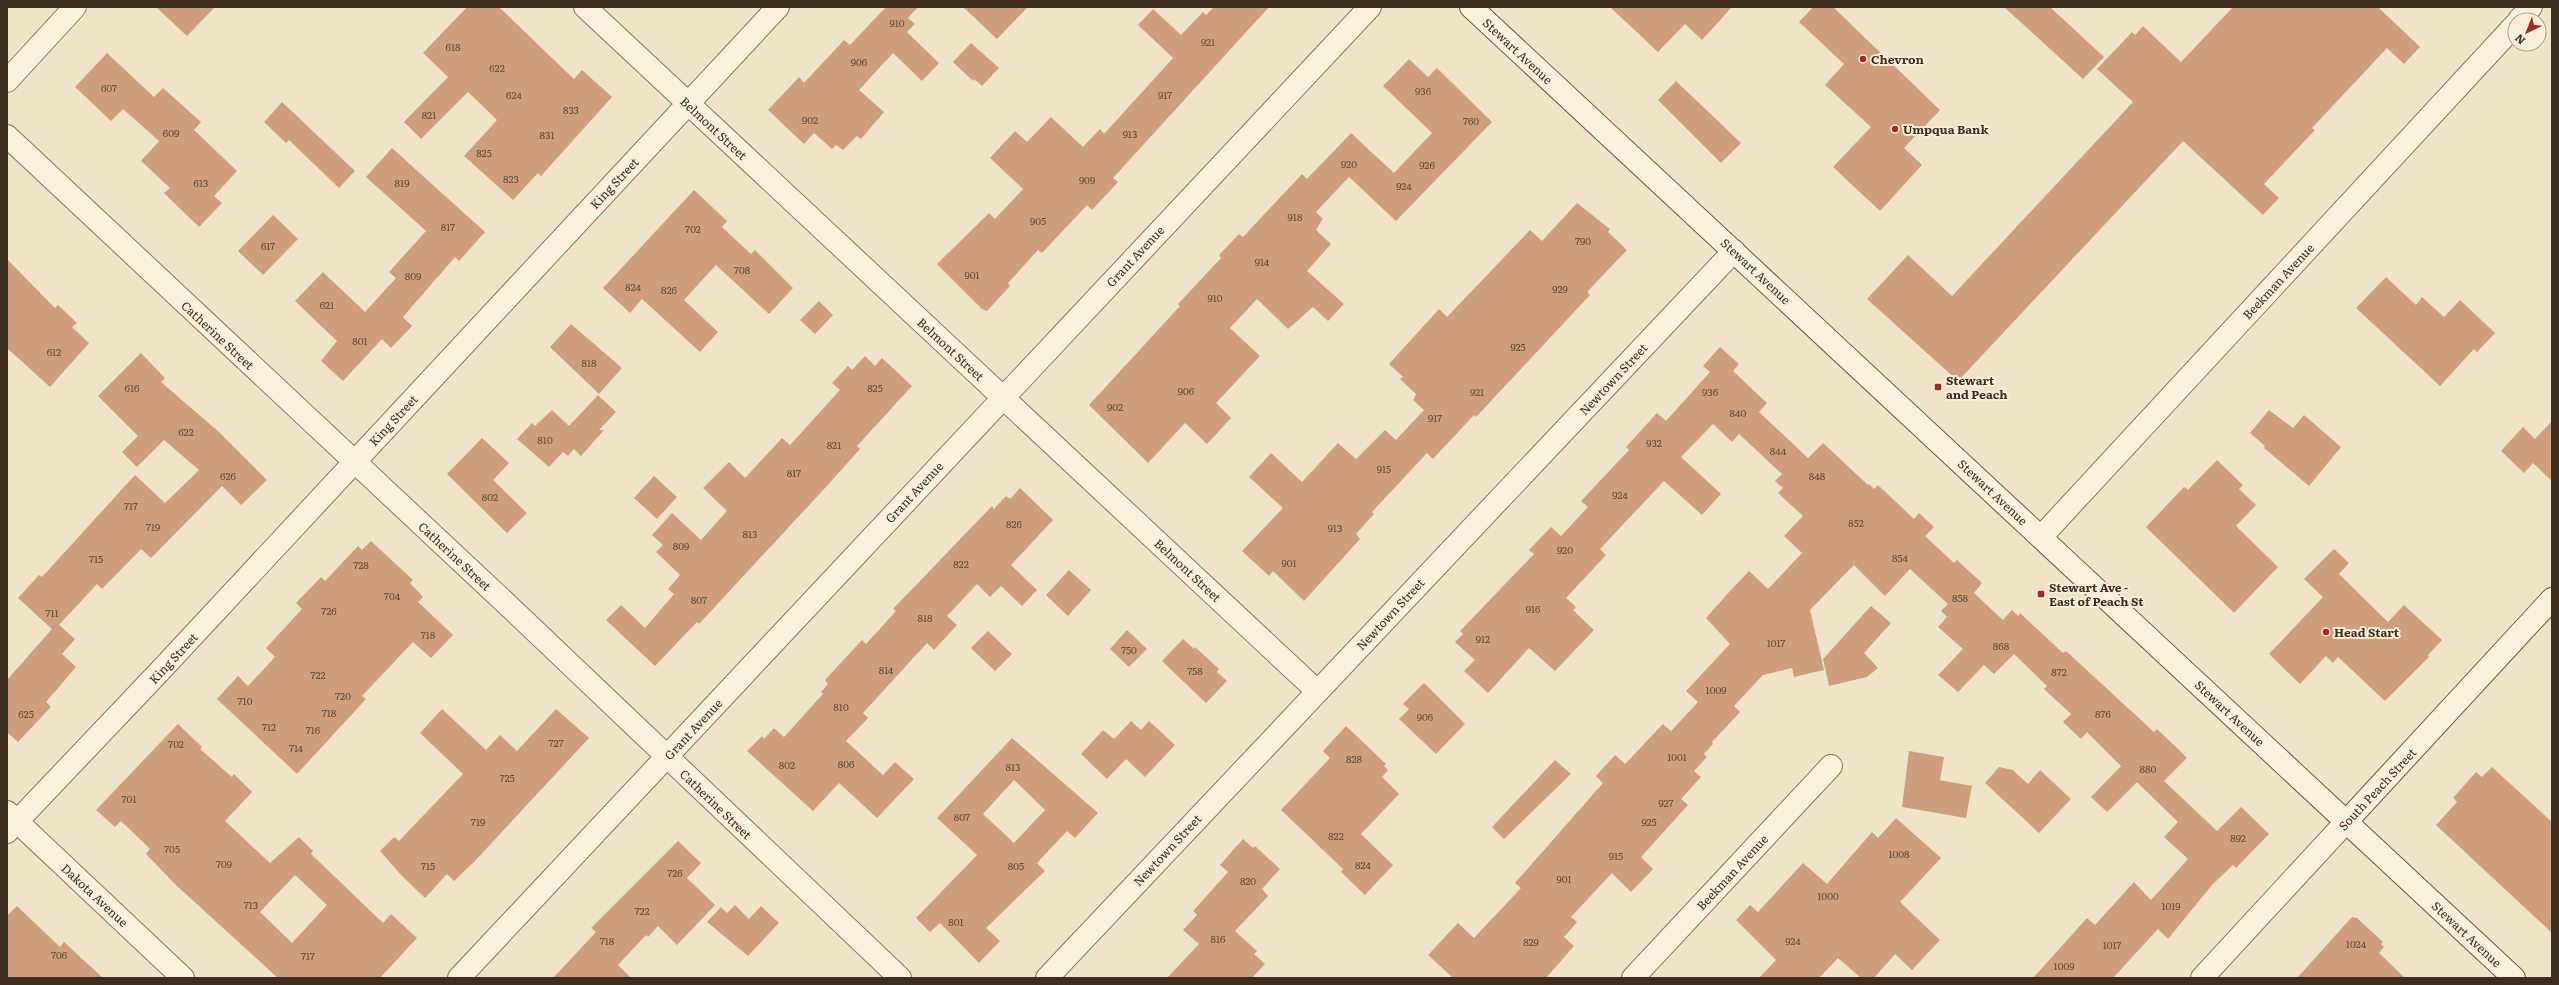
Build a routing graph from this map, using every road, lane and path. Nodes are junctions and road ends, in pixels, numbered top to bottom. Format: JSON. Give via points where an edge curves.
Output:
{"nodes":[{"id":1,"x":75,"y":7,"type":"edge"},
{"id":2,"x":585,"y":7,"type":"edge"},
{"id":3,"x":778,"y":7,"type":"edge"},
{"id":4,"x":1370,"y":7,"type":"edge"},
{"id":5,"x":1471,"y":7,"type":"edge"},
{"id":6,"x":2507,"y":34,"type":"edge"},
{"id":7,"x":7,"y":81,"type":"edge"},
{"id":8,"x":688,"y":104,"type":"junction"},
{"id":9,"x":7,"y":136,"type":"edge"},
{"id":10,"x":1734,"y":251,"type":"junction"},
{"id":11,"x":1002,"y":397,"type":"junction"},
{"id":12,"x":354,"y":462,"type":"junction"},
{"id":13,"x":2041,"y":537,"type":"junction"},
{"id":14,"x":2552,"y":599,"type":"edge"},
{"id":15,"x":1317,"y":691,"type":"junction"},
{"id":16,"x":667,"y":757,"type":"junction"},
{"id":17,"x":1830,"y":766,"type":"dead end"},
{"id":18,"x":10,"y":822,"type":"edge"},
{"id":19,"x":2346,"y":822,"type":"junction"},
{"id":20,"x":183,"y":978,"type":"edge"},
{"id":21,"x":459,"y":978,"type":"edge"},
{"id":22,"x":900,"y":978,"type":"edge"},
{"id":23,"x":1047,"y":978,"type":"edge"},
{"id":24,"x":1633,"y":978,"type":"edge"},
{"id":25,"x":2202,"y":978,"type":"edge"},
{"id":26,"x":2514,"y":978,"type":"edge"}],
"edges":[{"from":1,"to":7,"type":"street"},
{"from":2,"to":8,"type":"street","name":"Belmont Street"},
{"from":3,"to":8,"type":"street","name":"King Street"},
{"from":4,"to":11,"type":"street","name":"Grant Avenue"},
{"from":5,"to":10,"type":"street","name":"Stewart Avenue"},
{"from":6,"to":13,"type":"street","name":"Beekman Avenue"},
{"from":8,"to":11,"type":"street","name":"Belmont Street"},
{"from":8,"to":12,"type":"street","name":"King Street"},
{"from":9,"to":12,"type":"street","name":"Catherine Street"},
{"from":10,"to":13,"type":"street","name":"Stewart Avenue"},
{"from":10,"to":15,"type":"street","name":"Newtown Street"},
{"from":11,"to":15,"type":"street","name":"Belmont Street"},
{"from":11,"to":16,"type":"street","name":"Grant Avenue"},
{"from":12,"to":16,"type":"street","name":"Catherine Street"},
{"from":12,"to":18,"type":"street","name":"King Street","via":[[160,671]]},
{"from":13,"to":19,"type":"street","name":"Stewart Avenue"},
{"from":14,"to":19,"type":"street","name":"South Peach Street"},
{"from":15,"to":23,"type":"street","name":"Newtown Street"},
{"from":16,"to":21,"type":"street","name":"Grant Avenue"},
{"from":16,"to":22,"type":"street","name":"Catherine Street"},
{"from":17,"to":24,"type":"street","name":"Beekman Avenue"},
{"from":18,"to":20,"type":"street","name":"Dakota Avenue"},
{"from":19,"to":25,"type":"street","name":"South Peach Street"},
{"from":19,"to":26,"type":"street","name":"Stewart Avenue"}]}
